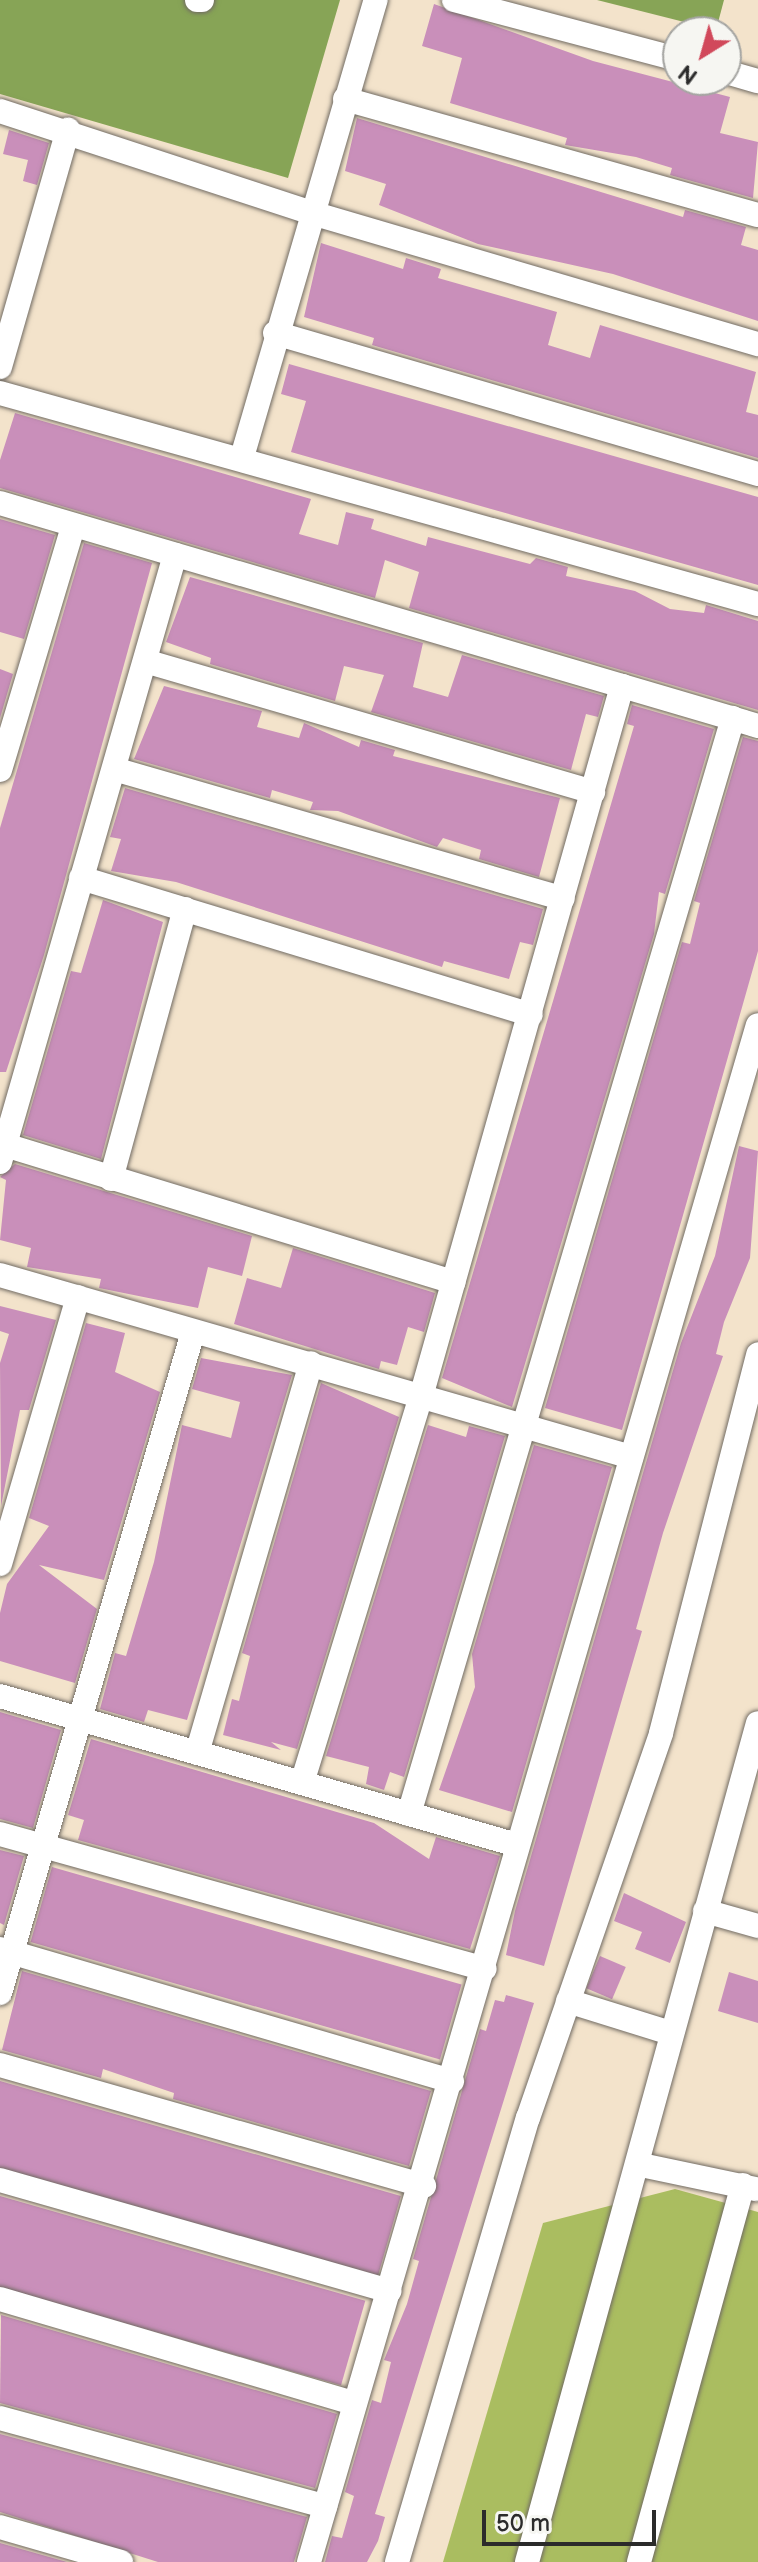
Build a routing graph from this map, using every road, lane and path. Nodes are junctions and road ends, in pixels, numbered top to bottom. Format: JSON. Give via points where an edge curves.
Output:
{"nodes":[{"id":1,"x":376,"y":0,"type":"edge"},
{"id":2,"x":454,"y":0,"type":"edge"},
{"id":3,"x":662,"y":55,"type":"edge"},
{"id":4,"x":345,"y":99,"type":"junction"},
{"id":5,"x":0,"y":111,"type":"edge"},
{"id":6,"x":68,"y":130,"type":"junction"},
{"id":7,"x":312,"y":213,"type":"junction"},
{"id":8,"x":758,"y":215,"type":"edge"},
{"id":9,"x":275,"y":333,"type":"junction"},
{"id":10,"x":758,"y":344,"type":"edge"},
{"id":11,"x":2,"y":355,"type":"edge"},
{"id":12,"x":0,"y":393,"type":"edge"},
{"id":13,"x":242,"y":457,"type":"junction"},
{"id":14,"x":758,"y":474,"type":"edge"},
{"id":15,"x":0,"y":503,"type":"edge"},
{"id":16,"x":73,"y":526,"type":"junction"},
{"id":17,"x":175,"y":555,"type":"junction"},
{"id":18,"x":758,"y":604,"type":"edge"},
{"id":19,"x":145,"y":661,"type":"junction"},
{"id":20,"x":622,"y":686,"type":"junction"},
{"id":21,"x":733,"y":718,"type":"junction"},
{"id":22,"x":758,"y":726,"type":"edge"},
{"id":23,"x":114,"y":769,"type":"junction"},
{"id":24,"x":0,"y":770,"type":"edge"},
{"id":25,"x":593,"y":792,"type":"junction"},
{"id":26,"x":81,"y":878,"type":"junction"},
{"id":27,"x":563,"y":899,"type":"junction"},
{"id":28,"x":185,"y":909,"type":"junction"},
{"id":29,"x":531,"y":1015,"type":"junction"},
{"id":30,"x":758,"y":1025,"type":"edge"},
{"id":31,"x":2,"y":1153,"type":"edge"},
{"id":32,"x":111,"y":1179,"type":"junction"},
{"id":33,"x":0,"y":1275,"type":"edge"},
{"id":34,"x":454,"y":1282,"type":"junction"},
{"id":35,"x":78,"y":1297,"type":"junction"},
{"id":36,"x":193,"y":1332,"type":"junction"},
{"id":37,"x":758,"y":1354,"type":"edge"},
{"id":38,"x":311,"y":1363,"type":"junction"},
{"id":39,"x":422,"y":1393,"type":"junction"},
{"id":40,"x":751,"y":1404,"type":"edge"},
{"id":41,"x":528,"y":1425,"type":"junction"},
{"id":42,"x":631,"y":1457,"type":"junction"},
{"id":43,"x":0,"y":1564,"type":"edge"},
{"id":44,"x":0,"y":1696,"type":"edge"},
{"id":45,"x":79,"y":1719,"type":"junction"},
{"id":46,"x":758,"y":1723,"type":"edge"},
{"id":47,"x":197,"y":1753,"type":"junction"},
{"id":48,"x":302,"y":1783,"type":"junction"},
{"id":49,"x":409,"y":1814,"type":"junction"},
{"id":50,"x":0,"y":1834,"type":"edge"},
{"id":51,"x":517,"y":1845,"type":"junction"},
{"id":52,"x":46,"y":1847,"type":"junction"},
{"id":53,"x":705,"y":1911,"type":"junction"},
{"id":54,"x":758,"y":1926,"type":"edge"},
{"id":55,"x":6,"y":1951,"type":"edge"},
{"id":56,"x":485,"y":1969,"type":"junction"},
{"id":57,"x":0,"y":1993,"type":"edge"},
{"id":58,"x":568,"y":2001,"type":"junction"},
{"id":59,"x":671,"y":2033,"type":"junction"},
{"id":60,"x":0,"y":2065,"type":"edge"},
{"id":61,"x":452,"y":2081,"type":"junction"},
{"id":62,"x":641,"y":2165,"type":"junction"},
{"id":63,"x":0,"y":2180,"type":"edge"},
{"id":64,"x":424,"y":2186,"type":"junction"},
{"id":65,"x":751,"y":2187,"type":"edge"},
{"id":66,"x":389,"y":2291,"type":"junction"},
{"id":67,"x":0,"y":2299,"type":"edge"},
{"id":68,"x":354,"y":2403,"type":"junction"},
{"id":69,"x":0,"y":2418,"type":"edge"},
{"id":70,"x":325,"y":2506,"type":"junction"},
{"id":71,"x":0,"y":2527,"type":"edge"},
{"id":72,"x":121,"y":2562,"type":"edge"},
{"id":73,"x":309,"y":2562,"type":"edge"},
{"id":74,"x":397,"y":2562,"type":"edge"},
{"id":75,"x":527,"y":2562,"type":"edge"},
{"id":76,"x":639,"y":2562,"type":"edge"}],
"edges":[{"from":1,"to":4,"type":"street"},
{"from":2,"to":3,"type":"street"},
{"from":4,"to":7,"type":"street"},
{"from":4,"to":8,"type":"street"},
{"from":5,"to":6,"type":"street"},
{"from":6,"to":7,"type":"street"},
{"from":6,"to":11,"type":"street"},
{"from":7,"to":9,"type":"street"},
{"from":7,"to":10,"type":"street"},
{"from":9,"to":13,"type":"street"},
{"from":9,"to":14,"type":"street"},
{"from":12,"to":13,"type":"street"},
{"from":13,"to":18,"type":"street"},
{"from":15,"to":16,"type":"street"},
{"from":16,"to":17,"type":"street"},
{"from":16,"to":24,"type":"street"},
{"from":17,"to":19,"type":"street"},
{"from":17,"to":20,"type":"street"},
{"from":19,"to":23,"type":"street"},
{"from":19,"to":25,"type":"street"},
{"from":20,"to":21,"type":"street"},
{"from":20,"to":25,"type":"street"},
{"from":21,"to":22,"type":"street"},
{"from":21,"to":41,"type":"street"},
{"from":23,"to":26,"type":"street"},
{"from":23,"to":27,"type":"street"},
{"from":25,"to":27,"type":"street"},
{"from":26,"to":28,"type":"street"},
{"from":26,"to":31,"type":"street"},
{"from":27,"to":29,"type":"street"},
{"from":28,"to":29,"type":"street"},
{"from":28,"to":32,"type":"street"},
{"from":29,"to":34,"type":"street"},
{"from":30,"to":42,"type":"street"},
{"from":31,"to":32,"type":"street"},
{"from":32,"to":34,"type":"street"},
{"from":33,"to":35,"type":"street"},
{"from":34,"to":39,"type":"street"},
{"from":35,"to":36,"type":"street"},
{"from":35,"to":43,"type":"street"},
{"from":36,"to":38,"type":"street"},
{"from":36,"to":45,"type":"street"},
{"from":37,"to":40,"type":"street"},
{"from":38,"to":39,"type":"street"},
{"from":38,"to":47,"type":"street"},
{"from":39,"to":41,"type":"street"},
{"from":39,"to":48,"type":"street"},
{"from":40,"to":58,"type":"street","via":[[661,1733]]},
{"from":41,"to":42,"type":"street"},
{"from":41,"to":49,"type":"street"},
{"from":42,"to":51,"type":"street"},
{"from":44,"to":45,"type":"street"},
{"from":45,"to":47,"type":"street"},
{"from":45,"to":52,"type":"street"},
{"from":46,"to":53,"type":"street"},
{"from":47,"to":48,"type":"street"},
{"from":48,"to":49,"type":"street"},
{"from":49,"to":51,"type":"street"},
{"from":50,"to":52,"type":"street"},
{"from":51,"to":56,"type":"street"},
{"from":52,"to":55,"type":"street"},
{"from":52,"to":56,"type":"street"},
{"from":53,"to":54,"type":"street"},
{"from":53,"to":59,"type":"street"},
{"from":55,"to":57,"type":"street"},
{"from":55,"to":61,"type":"street"},
{"from":56,"to":61,"type":"street"},
{"from":58,"to":59,"type":"street"},
{"from":58,"to":74,"type":"street"},
{"from":59,"to":62,"type":"street"},
{"from":60,"to":64,"type":"street"},
{"from":61,"to":64,"type":"street"},
{"from":62,"to":65,"type":"street"},
{"from":62,"to":75,"type":"street"},
{"from":63,"to":66,"type":"street"},
{"from":64,"to":66,"type":"street"},
{"from":65,"to":76,"type":"street"},
{"from":66,"to":68,"type":"street"},
{"from":67,"to":68,"type":"street"},
{"from":68,"to":70,"type":"street"},
{"from":69,"to":70,"type":"street"},
{"from":70,"to":73,"type":"street"},
{"from":71,"to":72,"type":"street"}]}
